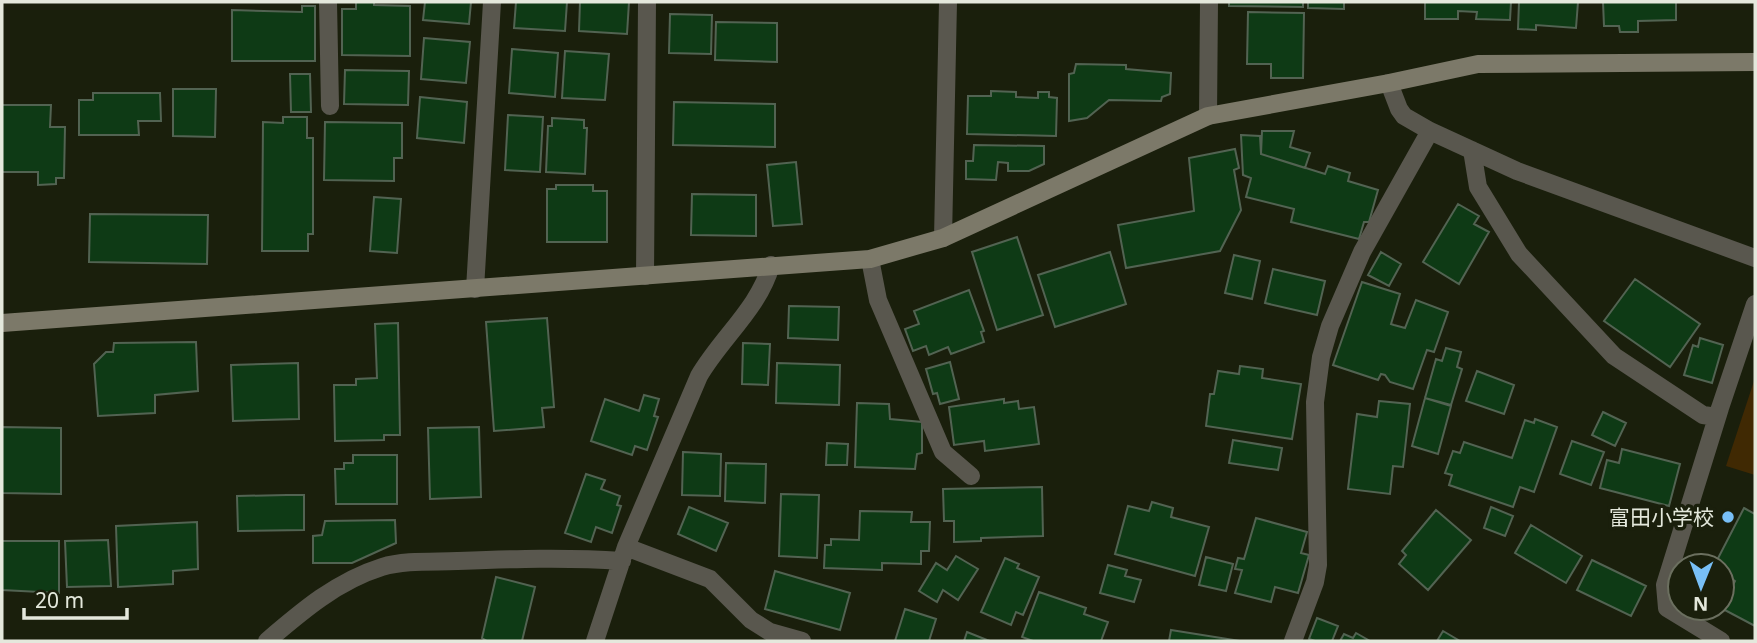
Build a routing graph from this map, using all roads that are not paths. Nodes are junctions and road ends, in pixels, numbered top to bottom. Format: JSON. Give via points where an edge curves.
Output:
{"nodes":[{"id":1,"x":328,"y":2,"type":"edge"},
{"id":2,"x":492,"y":2,"type":"edge"},
{"id":3,"x":647,"y":2,"type":"edge"},
{"id":4,"x":948,"y":2,"type":"edge"},
{"id":5,"x":1209,"y":2,"type":"edge"},
{"id":6,"x":1755,"y":62,"type":"edge"},
{"id":7,"x":1389,"y":83,"type":"junction"},
{"id":8,"x":330,"y":106,"type":"dead end"},
{"id":9,"x":1208,"y":116,"type":"junction"},
{"id":10,"x":1430,"y":131,"type":"junction"},
{"id":11,"x":1472,"y":150,"type":"junction"},
{"id":12,"x":943,"y":238,"type":"junction"},
{"id":13,"x":1755,"y":258,"type":"edge"},
{"id":14,"x":870,"y":259,"type":"junction"},
{"id":15,"x":771,"y":265,"type":"junction"},
{"id":16,"x":645,"y":276,"type":"junction"},
{"id":17,"x":475,"y":289,"type":"junction"},
{"id":18,"x":1755,"y":304,"type":"edge"},
{"id":19,"x":2,"y":323,"type":"edge"},
{"id":20,"x":1717,"y":417,"type":"junction"},
{"id":21,"x":971,"y":476,"type":"dead end"},
{"id":22,"x":624,"y":554,"type":"junction"},
{"id":23,"x":267,"y":641,"type":"edge"},
{"id":24,"x":595,"y":641,"type":"edge"},
{"id":25,"x":799,"y":641,"type":"edge"},
{"id":26,"x":1293,"y":641,"type":"edge"},
{"id":27,"x":1721,"y":641,"type":"edge"}],
"edges":[{"from":1,"to":8,"type":"street"},
{"from":2,"to":17,"type":"street"},
{"from":3,"to":16,"type":"street"},
{"from":4,"to":12,"type":"street"},
{"from":5,"to":9,"type":"street"},
{"from":6,"to":7,"type":"street","via":[[1478,64]]},
{"from":7,"to":9,"type":"street"},
{"from":7,"to":10,"type":"street","via":[[1399,109]]},
{"from":9,"to":12,"type":"street"},
{"from":10,"to":11,"type":"street"},
{"from":10,"to":26,"type":"street","via":[[1362,252],[1321,357],[1315,402],[1318,565]]},
{"from":11,"to":13,"type":"street","via":[[1517,171]]},
{"from":11,"to":20,"type":"street","via":[[1478,187],[1519,254],[1563,302],[1614,356],[1703,415]]},
{"from":12,"to":14,"type":"street"},
{"from":14,"to":15,"type":"street"},
{"from":14,"to":21,"type":"street","via":[[878,300],[943,452]]},
{"from":15,"to":16,"type":"street"},
{"from":15,"to":22,"type":"street","via":[[756,298],[699,376]]},
{"from":16,"to":17,"type":"street"},
{"from":17,"to":19,"type":"street"},
{"from":18,"to":20,"type":"street"},
{"from":20,"to":27,"type":"street","via":[[1665,585],[1667,608]]},
{"from":22,"to":23,"type":"street","via":[[385,566],[345,582]]},
{"from":22,"to":24,"type":"street"},
{"from":22,"to":25,"type":"street","via":[[710,579],[751,620]]}]}
